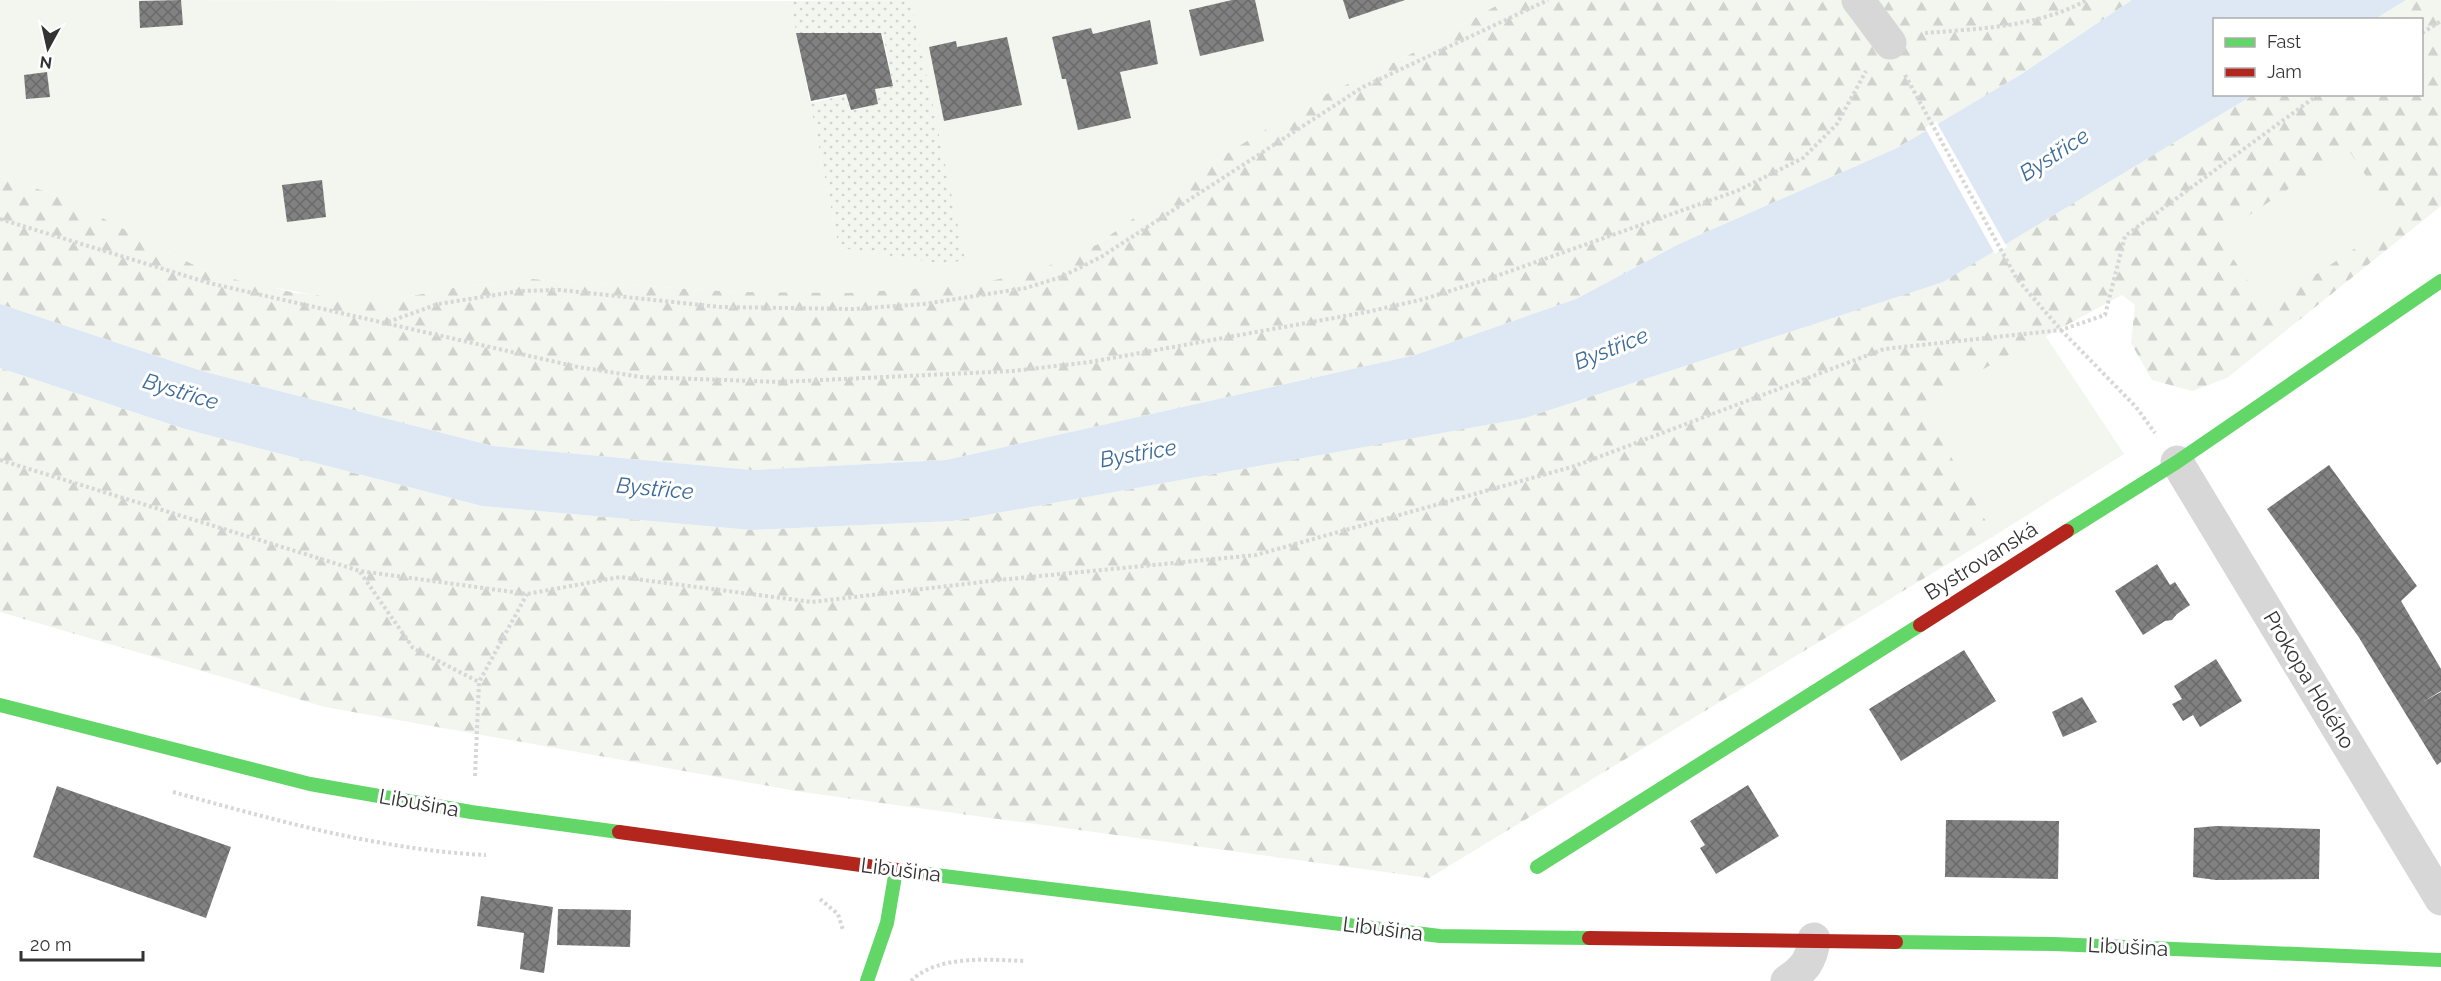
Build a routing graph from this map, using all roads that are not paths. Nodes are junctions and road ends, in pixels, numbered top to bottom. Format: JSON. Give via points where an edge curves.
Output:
{"nodes":[{"id":1,"x":1858,"y":0,"type":"edge"},
{"id":2,"x":1890,"y":43,"type":"road end"},
{"id":3,"x":2441,"y":281,"type":"edge"},
{"id":4,"x":2177,"y":462,"type":"junction"},
{"id":5,"x":0,"y":705,"type":"edge"},
{"id":6,"x":1537,"y":867,"type":"dead end"},
{"id":7,"x":896,"y":870,"type":"junction"},
{"id":8,"x":2441,"y":898,"type":"edge"},
{"id":9,"x":1814,"y":939,"type":"junction"},
{"id":10,"x":2441,"y":960,"type":"edge"},
{"id":11,"x":867,"y":981,"type":"edge"},
{"id":12,"x":1787,"y":981,"type":"edge"}],
"edges":[{"from":1,"to":2,"type":"street"},
{"from":3,"to":4,"type":"street","name":"Bystrovanská"},
{"from":4,"to":6,"type":"street","name":"Bystrovanská"},
{"from":4,"to":8,"type":"street","name":"Prokopa Holého"},
{"from":5,"to":7,"type":"street","name":"Libušina","via":[[310,784],[471,812]]},
{"from":7,"to":9,"type":"street","name":"Libušina","via":[[1440,936]]},
{"from":7,"to":11,"type":"street","via":[[887,923]]},
{"from":9,"to":10,"type":"street","name":"Libušina","via":[[2054,944]]},
{"from":9,"to":12,"type":"street","via":[[1809,962]]}]}
